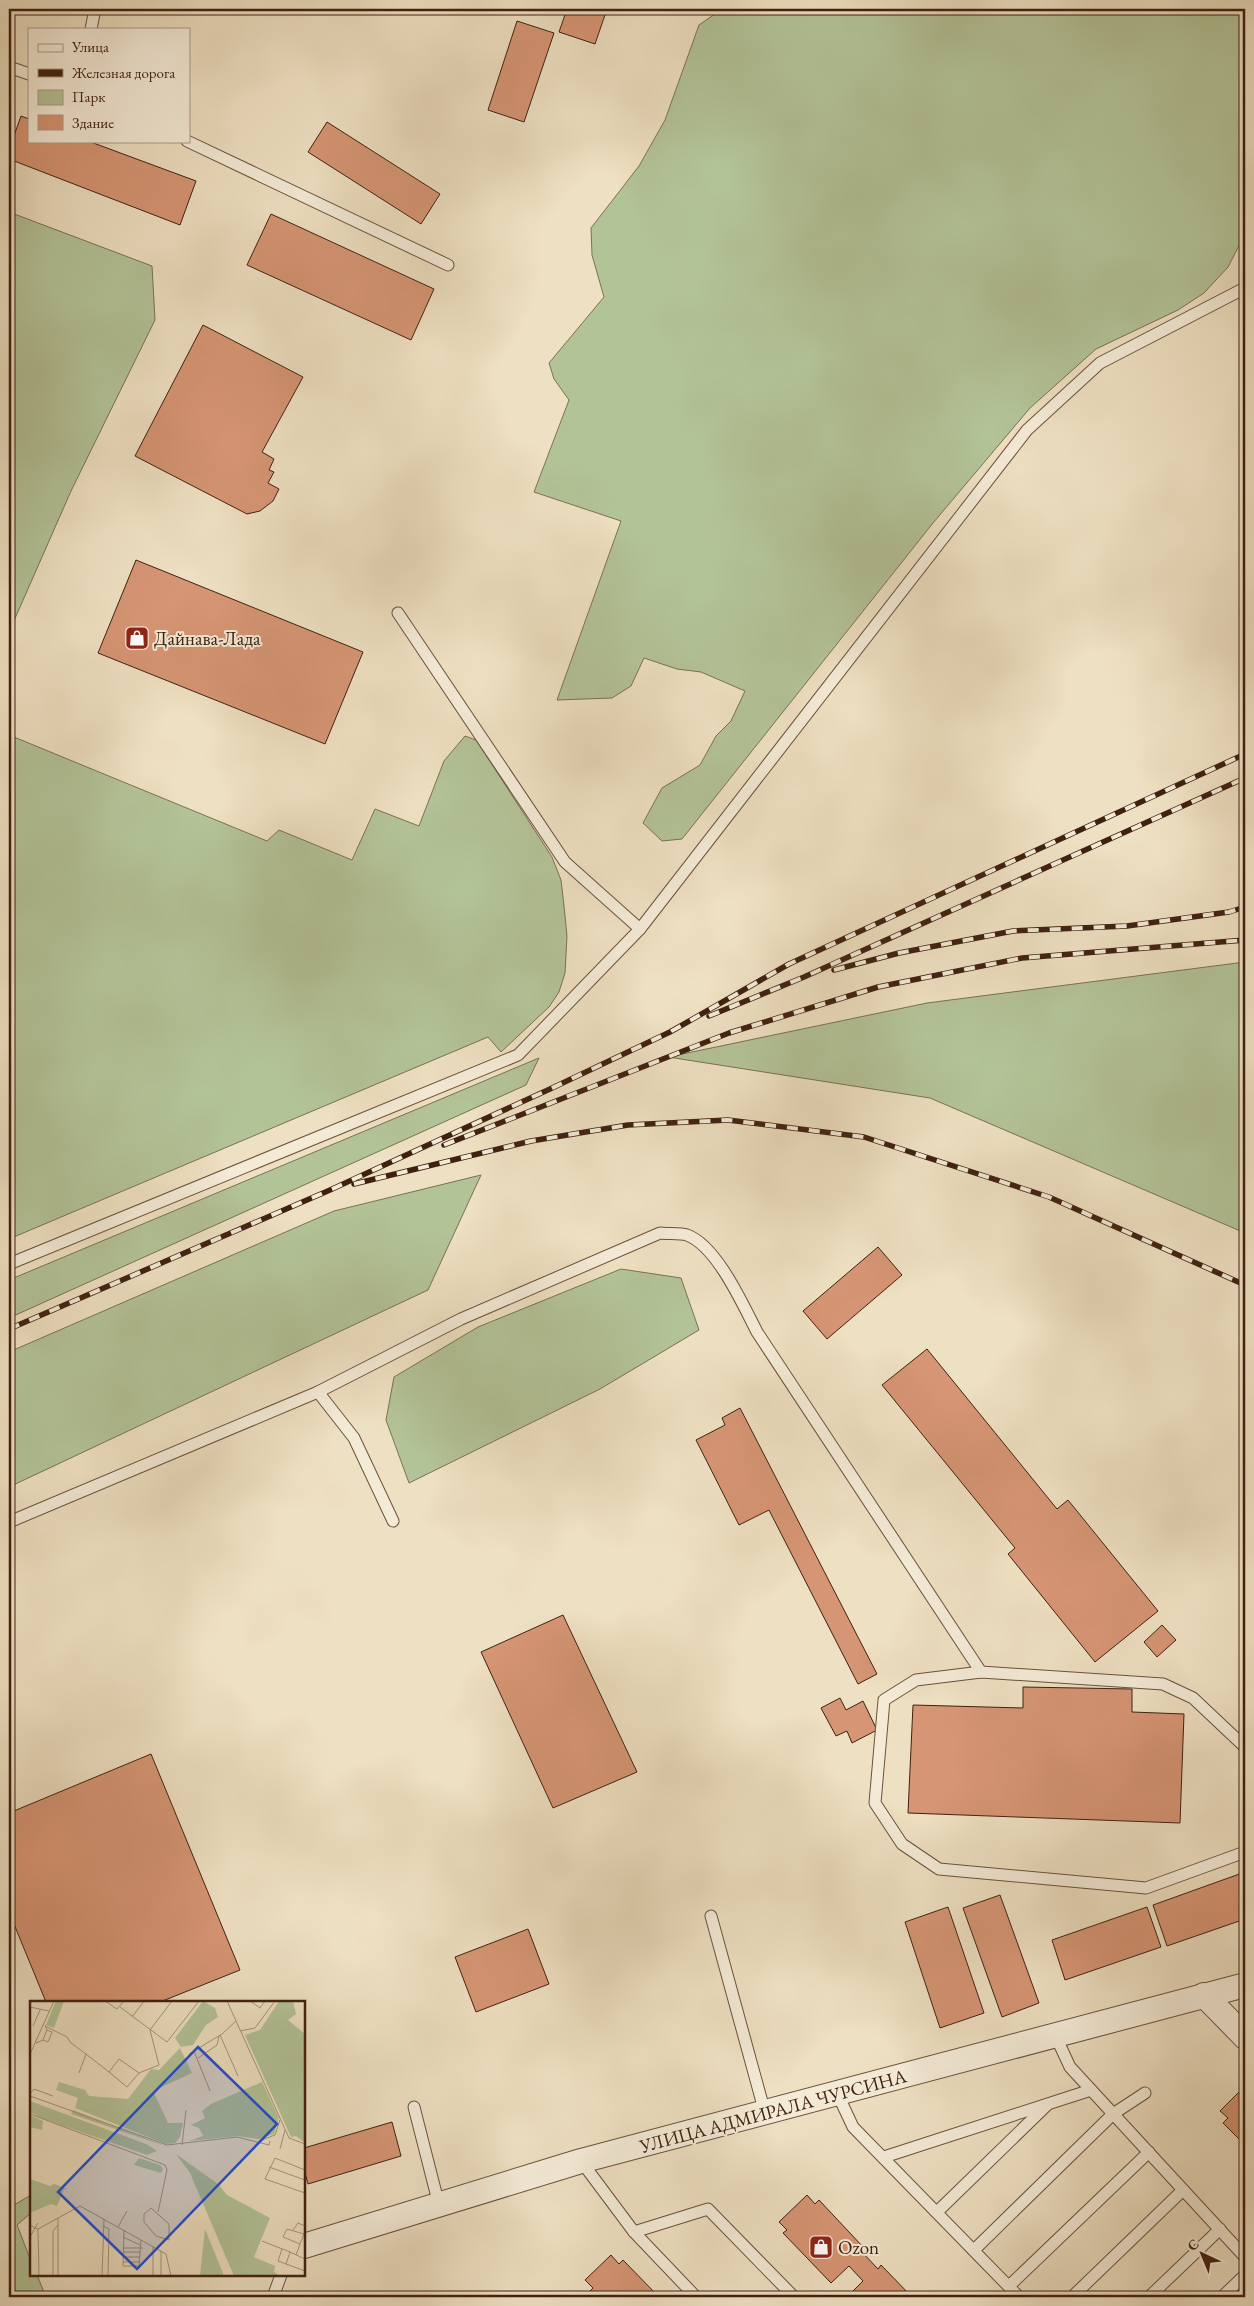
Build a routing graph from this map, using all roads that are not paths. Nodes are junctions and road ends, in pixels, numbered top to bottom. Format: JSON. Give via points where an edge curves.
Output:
{"nodes":[{"id":1,"x":95,"y":9,"type":"edge"},
{"id":2,"x":91,"y":28,"type":"edge"},
{"id":3,"x":9,"y":67,"type":"edge"},
{"id":4,"x":28,"y":74,"type":"edge"},
{"id":5,"x":189,"y":142,"type":"edge"},
{"id":6,"x":448,"y":265,"type":"dead end"},
{"id":7,"x":1245,"y":280,"type":"edge"},
{"id":8,"x":1241,"y":290,"type":"edge"},
{"id":9,"x":398,"y":613,"type":"dead end"},
{"id":10,"x":640,"y":929,"type":"junction"},
{"id":11,"x":9,"y":1264,"type":"edge"},
{"id":12,"x":318,"y":1392,"type":"junction"},
{"id":13,"x":393,"y":1521,"type":"dead end"},
{"id":14,"x":9,"y":1522,"type":"edge"},
{"id":15,"x":981,"y":1672,"type":"junction"},
{"id":16,"x":1245,"y":1747,"type":"edge"},
{"id":17,"x":1245,"y":1852,"type":"edge"},
{"id":18,"x":711,"y":1916,"type":"dead end"},
{"id":19,"x":1245,"y":1985,"type":"edge"},
{"id":20,"x":1204,"y":1995,"type":"junction"},
{"id":21,"x":1056,"y":2036,"type":"junction"},
{"id":22,"x":1245,"y":2037,"type":"edge"},
{"id":23,"x":1091,"y":2090,"type":"junction"},
{"id":24,"x":837,"y":2093,"type":"junction"},
{"id":25,"x":1145,"y":2093,"type":"dead end"},
{"id":26,"x":1049,"y":2103,"type":"junction"},
{"id":27,"x":414,"y":2108,"type":"dead end"},
{"id":28,"x":765,"y":2113,"type":"junction"},
{"id":29,"x":1113,"y":2114,"type":"junction"},
{"id":30,"x":1148,"y":2152,"type":"junction"},
{"id":31,"x":884,"y":2157,"type":"junction"},
{"id":32,"x":581,"y":2161,"type":"junction"},
{"id":33,"x":1183,"y":2190,"type":"junction"},
{"id":34,"x":439,"y":2205,"type":"junction"},
{"id":35,"x":937,"y":2212,"type":"junction"},
{"id":36,"x":1220,"y":2229,"type":"junction"},
{"id":37,"x":634,"y":2232,"type":"junction"},
{"id":38,"x":305,"y":2246,"type":"edge"},
{"id":39,"x":974,"y":2250,"type":"junction"},
{"id":40,"x":1245,"y":2256,"type":"edge"},
{"id":41,"x":1245,"y":2275,"type":"edge"},
{"id":42,"x":281,"y":2276,"type":"edge"},
{"id":43,"x":1009,"y":2286,"type":"junction"},
{"id":44,"x":273,"y":2297,"type":"edge"},
{"id":45,"x":696,"y":2297,"type":"edge"},
{"id":46,"x":794,"y":2297,"type":"edge"},
{"id":47,"x":1019,"y":2297,"type":"edge"},
{"id":48,"x":1072,"y":2297,"type":"edge"},
{"id":49,"x":1149,"y":2297,"type":"edge"},
{"id":50,"x":1222,"y":2297,"type":"edge"}],
"edges":[{"from":1,"to":2,"type":"lane"},
{"from":3,"to":4,"type":"lane"},
{"from":5,"to":6,"type":"lane"},
{"from":7,"to":8,"type":"lane"},
{"from":8,"to":10,"type":"lane","via":[[1100,364],[1027,430]]},
{"from":9,"to":10,"type":"lane","via":[[565,862]]},
{"from":10,"to":11,"type":"lane","via":[[518,1055]]},
{"from":12,"to":13,"type":"lane","via":[[354,1438]]},
{"from":12,"to":14,"type":"lane"},
{"from":12,"to":15,"type":"lane","via":[[462,1319],[660,1233],[688,1235],[713,1254],[757,1332]]},
{"from":15,"to":16,"type":"lane","via":[[1163,1684],[1193,1698]]},
{"from":15,"to":17,"type":"lane","via":[[916,1680],[884,1700],[876,1804],[902,1844],[939,1869],[1146,1888]]},
{"from":18,"to":28,"type":"lane"},
{"from":19,"to":20,"type":"street","name":"УЛИЦА АДМИРАЛА ЧУРСИНА"},
{"from":20,"to":21,"type":"street","name":"УЛИЦА АДМИРАЛА ЧУРСИНА"},
{"from":20,"to":22,"type":"street"},
{"from":21,"to":23,"type":"lane","via":[[1070,2067]]},
{"from":21,"to":24,"type":"street","name":"УЛИЦА АДМИРАЛА ЧУРСИНА"},
{"from":23,"to":26,"type":"lane"},
{"from":23,"to":29,"type":"lane"},
{"from":24,"to":28,"type":"street","name":"УЛИЦА АДМИРАЛА ЧУРСИНА"},
{"from":24,"to":31,"type":"lane","via":[[854,2127]]},
{"from":25,"to":29,"type":"lane"},
{"from":26,"to":31,"type":"lane"},
{"from":26,"to":35,"type":"lane"},
{"from":27,"to":34,"type":"lane"},
{"from":28,"to":32,"type":"street","name":"УЛИЦА АДМИРАЛА ЧУРСИНА"},
{"from":29,"to":30,"type":"lane"},
{"from":29,"to":39,"type":"lane"},
{"from":30,"to":33,"type":"lane"},
{"from":30,"to":43,"type":"lane"},
{"from":31,"to":35,"type":"lane"},
{"from":32,"to":34,"type":"street","name":"УЛИЦА АДМИРАЛА ЧУРСИНА"},
{"from":32,"to":37,"type":"lane"},
{"from":33,"to":36,"type":"lane"},
{"from":33,"to":48,"type":"lane"},
{"from":34,"to":38,"type":"street","name":"УЛИЦА АДМИРАЛА ЧУРСИНА"},
{"from":35,"to":39,"type":"lane"},
{"from":36,"to":40,"type":"lane"},
{"from":36,"to":49,"type":"lane"},
{"from":37,"to":45,"type":"lane"},
{"from":37,"to":46,"type":"lane","via":[[708,2209]]},
{"from":39,"to":43,"type":"lane"},
{"from":41,"to":50,"type":"lane"},
{"from":42,"to":44,"type":"lane"},
{"from":43,"to":47,"type":"lane"}]}
